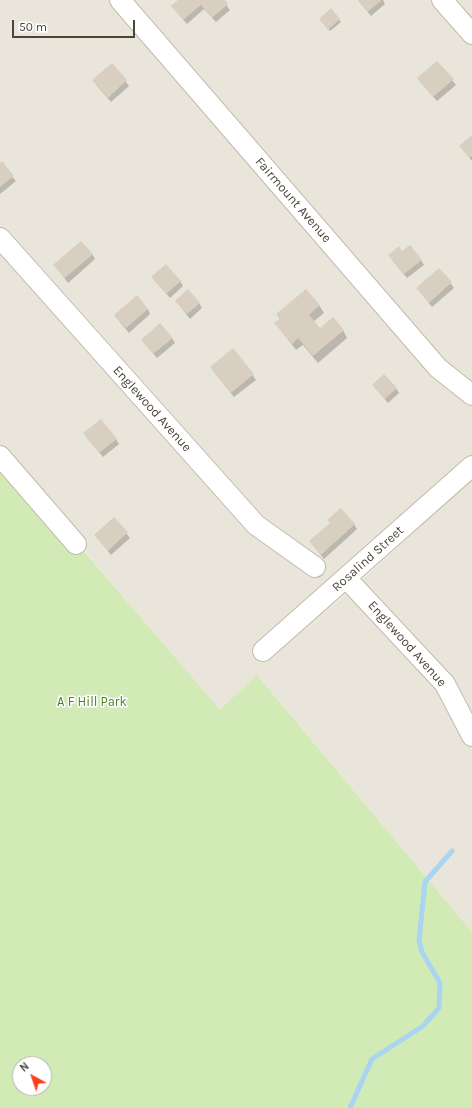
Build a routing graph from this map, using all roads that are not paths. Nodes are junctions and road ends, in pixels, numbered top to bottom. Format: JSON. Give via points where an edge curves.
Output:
{"nodes":[{"id":1,"x":120,"y":0,"type":"edge"},
{"id":2,"x":442,"y":0,"type":"edge"},
{"id":3,"x":472,"y":34,"type":"edge"},
{"id":4,"x":0,"y":238,"type":"edge"},
{"id":5,"x":472,"y":395,"type":"edge"},
{"id":6,"x":0,"y":456,"type":"edge"},
{"id":7,"x":472,"y":466,"type":"edge"},
{"id":8,"x":76,"y":544,"type":"dead end"},
{"id":9,"x":315,"y":567,"type":"dead end"},
{"id":10,"x":346,"y":578,"type":"junction"},
{"id":11,"x":263,"y":651,"type":"dead end"},
{"id":12,"x":467,"y":710,"type":"edge"},
{"id":13,"x":472,"y":736,"type":"edge"}],
"edges":[{"from":1,"to":5,"type":"street","name":"Fairmount Avenue","via":[[438,368]]},
{"from":2,"to":3,"type":"street"},
{"from":4,"to":9,"type":"street","name":"Englewood Avenue","via":[[256,525]]},
{"from":6,"to":8,"type":"street"},
{"from":7,"to":10,"type":"street","name":"Rosalind Street"},
{"from":10,"to":11,"type":"street","name":"Rosalind Street"},
{"from":10,"to":12,"type":"street","name":"Englewood Avenue"},
{"from":12,"to":13,"type":"street","name":"Englewood Avenue"}]}
